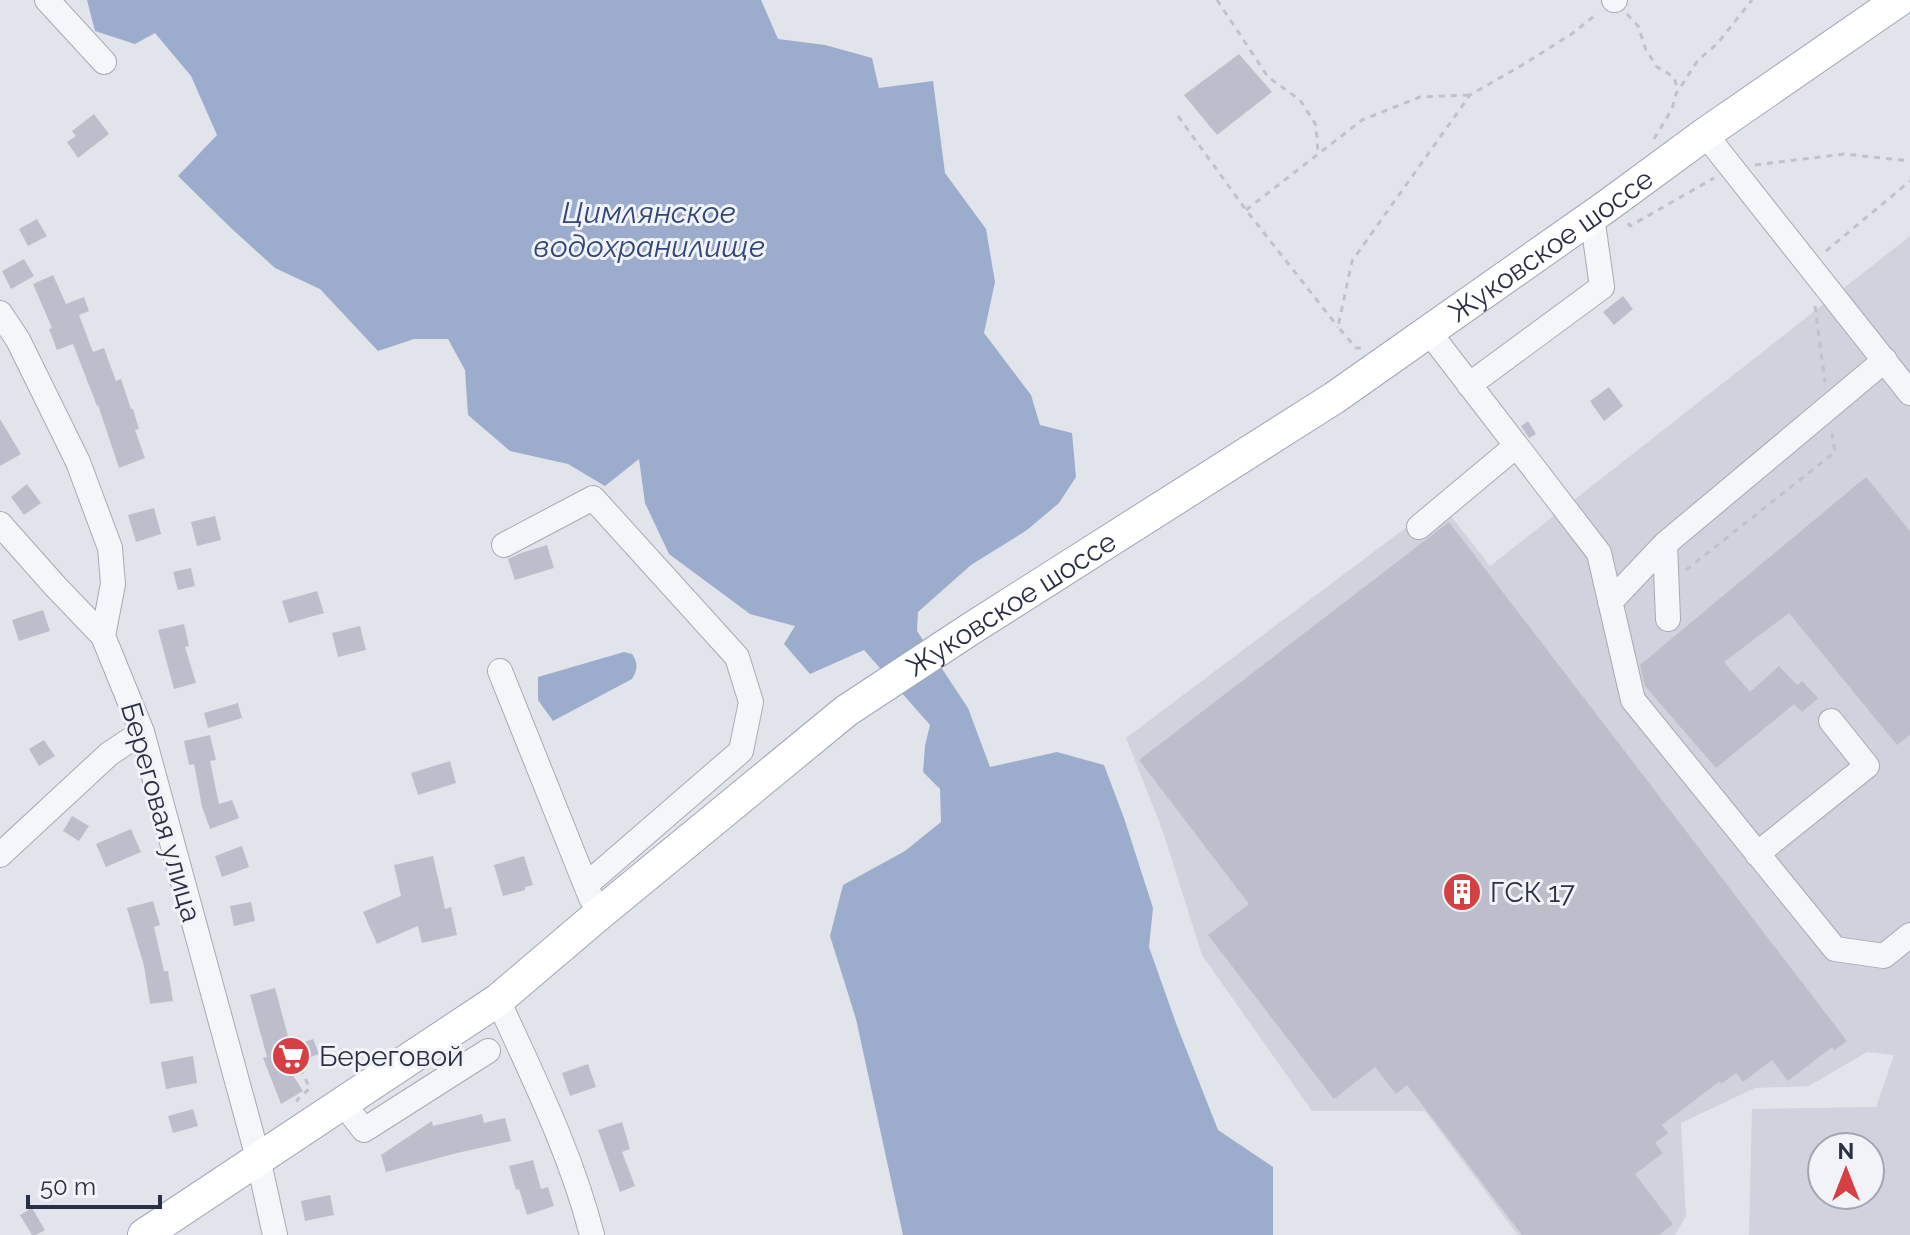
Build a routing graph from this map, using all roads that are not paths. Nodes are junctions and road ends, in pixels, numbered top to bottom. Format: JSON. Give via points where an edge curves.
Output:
{"nodes":[{"id":1,"x":47,"y":0,"type":"edge"},
{"id":2,"x":1899,"y":0,"type":"edge"},
{"id":3,"x":104,"y":62,"type":"dead end"},
{"id":4,"x":1705,"y":134,"type":"junction"},
{"id":5,"x":1592,"y":216,"type":"junction"},
{"id":6,"x":0,"y":313,"type":"edge"},
{"id":7,"x":1429,"y":332,"type":"junction"},
{"id":8,"x":1885,"y":360,"type":"junction"},
{"id":9,"x":1469,"y":385,"type":"junction"},
{"id":10,"x":1910,"y":393,"type":"edge"},
{"id":11,"x":1516,"y":446,"type":"junction"},
{"id":12,"x":0,"y":524,"type":"edge"},
{"id":13,"x":1419,"y":527,"type":"dead end"},
{"id":14,"x":1665,"y":544,"type":"junction"},
{"id":15,"x":504,"y":545,"type":"dead end"},
{"id":16,"x":1610,"y":602,"type":"junction"},
{"id":17,"x":1668,"y":619,"type":"dead end"},
{"id":18,"x":103,"y":636,"type":"junction"},
{"id":19,"x":500,"y":671,"type":"dead end"},
{"id":20,"x":1831,"y":721,"type":"dead end"},
{"id":21,"x":142,"y":732,"type":"junction"},
{"id":22,"x":1757,"y":854,"type":"junction"},
{"id":23,"x":0,"y":855,"type":"edge"},
{"id":24,"x":586,"y":885,"type":"junction"},
{"id":25,"x":598,"y":915,"type":"junction"},
{"id":26,"x":1910,"y":935,"type":"edge"},
{"id":27,"x":498,"y":1000,"type":"junction"},
{"id":28,"x":488,"y":1051,"type":"dead end"},
{"id":29,"x":342,"y":1102,"type":"junction"},
{"id":30,"x":258,"y":1158,"type":"junction"},
{"id":31,"x":144,"y":1235,"type":"edge"},
{"id":32,"x":275,"y":1235,"type":"edge"},
{"id":33,"x":592,"y":1235,"type":"edge"}],
"edges":[{"from":1,"to":3,"type":"street"},
{"from":2,"to":4,"type":"main road","name":"Жуковское шоссе"},
{"from":4,"to":5,"type":"main road","name":"Жуковское шоссе"},
{"from":4,"to":8,"type":"street"},
{"from":5,"to":7,"type":"main road","name":"Жуковское шоссе"},
{"from":5,"to":9,"type":"street","via":[[1602,287]]},
{"from":6,"to":18,"type":"street","via":[[78,462],[110,548],[113,584]]},
{"from":7,"to":9,"type":"street"},
{"from":7,"to":25,"type":"main road","name":"Жуковское шоссе","via":[[846,711]]},
{"from":8,"to":10,"type":"street"},
{"from":8,"to":14,"type":"street"},
{"from":9,"to":11,"type":"street"},
{"from":11,"to":13,"type":"street"},
{"from":11,"to":16,"type":"street","via":[[1599,553]]},
{"from":12,"to":18,"type":"street"},
{"from":14,"to":16,"type":"street"},
{"from":14,"to":17,"type":"street"},
{"from":15,"to":24,"type":"street","via":[[593,498],[737,657],[751,702],[741,751]]},
{"from":16,"to":22,"type":"street","via":[[1633,700]]},
{"from":18,"to":21,"type":"street","name":"Береговая улица"},
{"from":19,"to":24,"type":"street"},
{"from":20,"to":22,"type":"street","via":[[1867,766]]},
{"from":21,"to":23,"type":"street","via":[[109,754]]},
{"from":21,"to":30,"type":"street","name":"Береговая улица"},
{"from":22,"to":26,"type":"street","via":[[1835,949],[1884,956]]},
{"from":24,"to":25,"type":"street"},
{"from":25,"to":27,"type":"main road","name":"Жуковское шоссе"},
{"from":27,"to":29,"type":"main road","name":"Жуковское шоссе"},
{"from":27,"to":33,"type":"street","via":[[557,1131]]},
{"from":28,"to":29,"type":"street","via":[[364,1130]]},
{"from":29,"to":30,"type":"main road","name":"Жуковское шоссе"},
{"from":30,"to":31,"type":"main road","name":"Жуковское шоссе"},
{"from":30,"to":32,"type":"street","name":"Береговая улица"}]}
